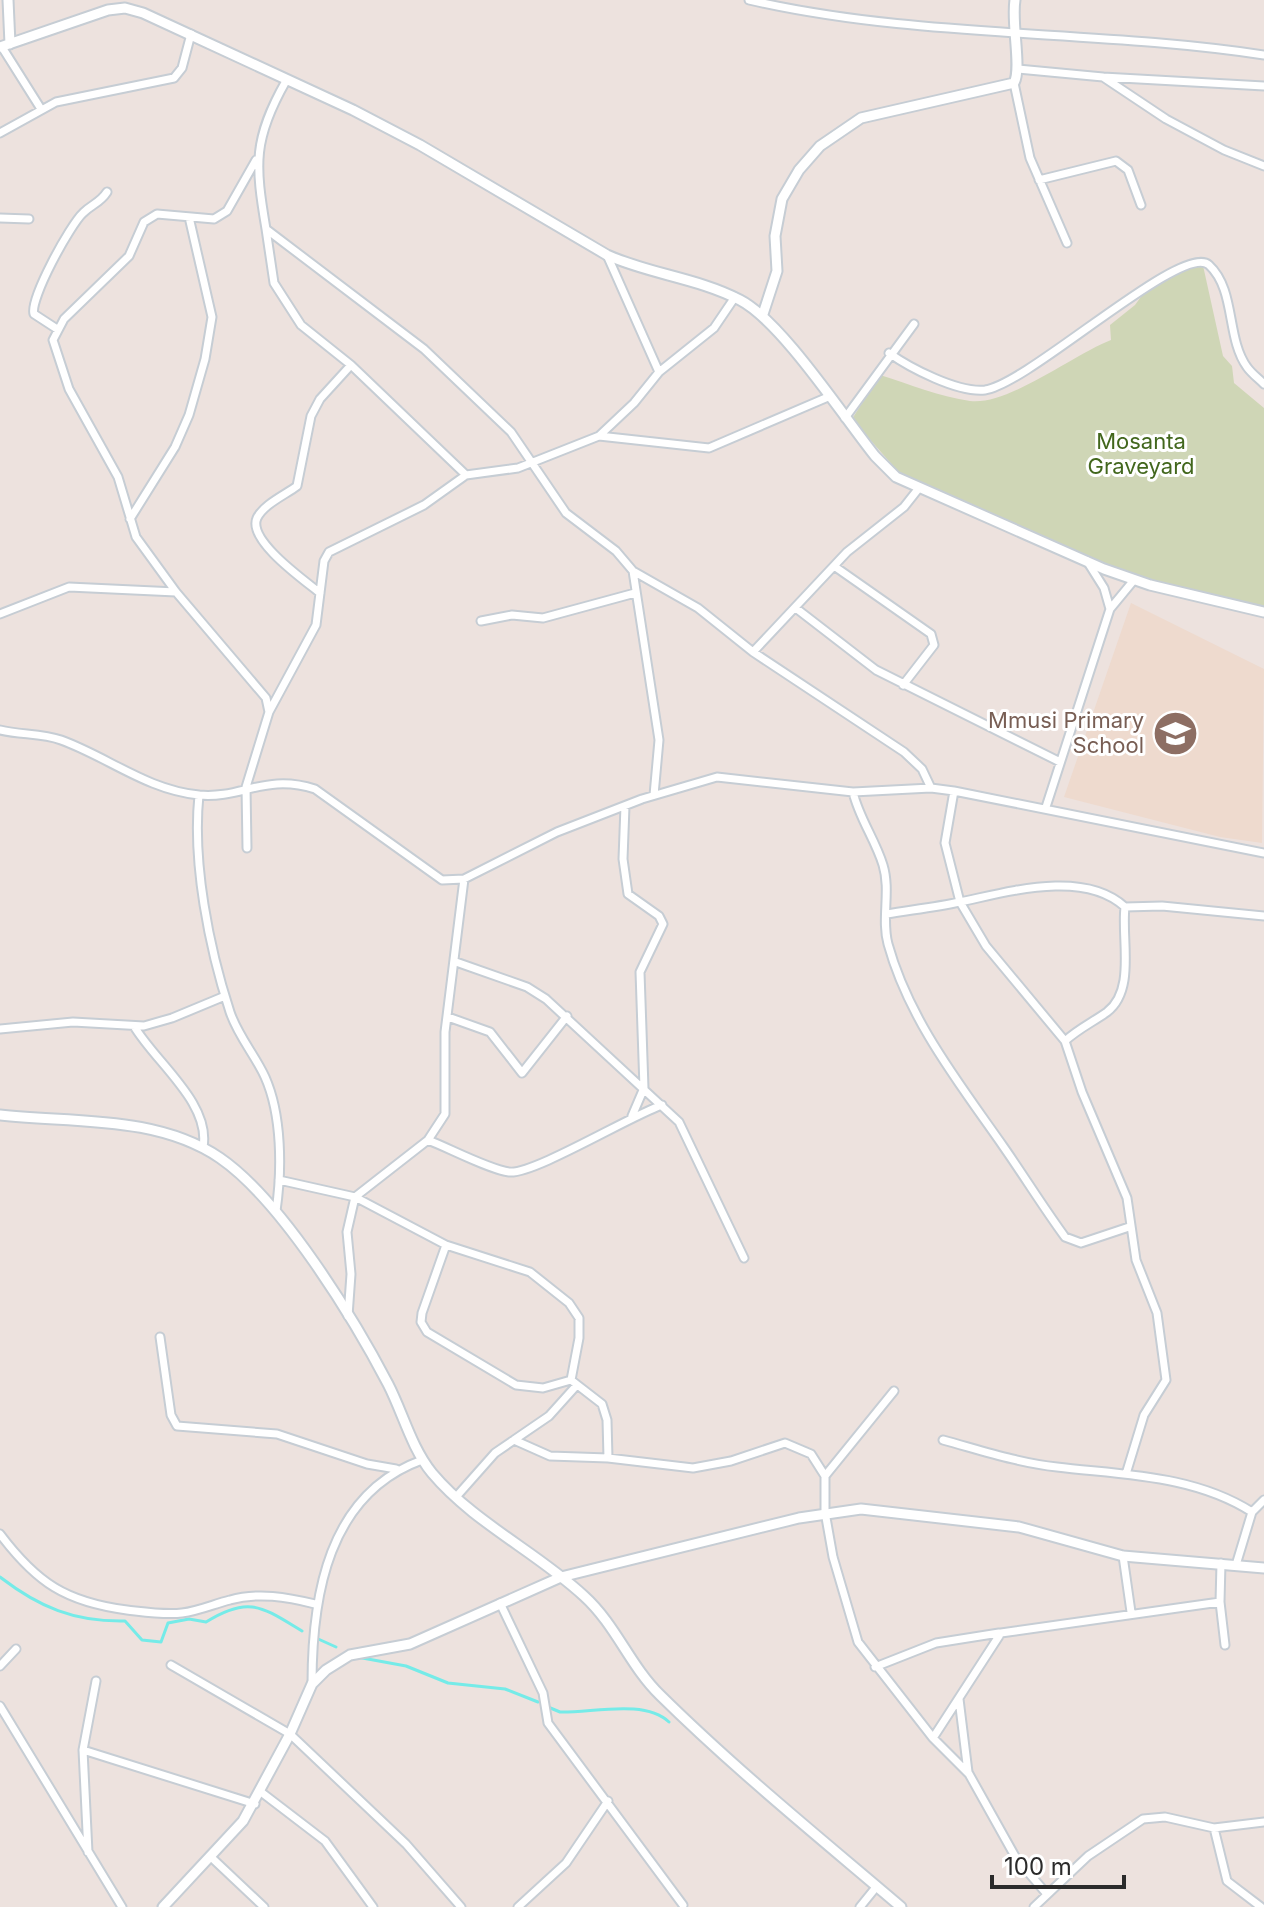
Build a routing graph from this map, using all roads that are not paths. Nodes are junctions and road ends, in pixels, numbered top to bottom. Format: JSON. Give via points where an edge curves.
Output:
{"nodes":[{"id":1,"x":8,"y":0,"type":"edge"},
{"id":2,"x":749,"y":0,"type":"edge"},
{"id":3,"x":1015,"y":0,"type":"edge"},
{"id":4,"x":114,"y":4,"type":"edge"},
{"id":5,"x":1012,"y":33,"type":"junction"},
{"id":6,"x":191,"y":34,"type":"junction"},
{"id":7,"x":4,"y":46,"type":"edge"},
{"id":8,"x":1264,"y":55,"type":"edge"},
{"id":9,"x":1018,"y":69,"type":"junction"},
{"id":10,"x":1103,"y":77,"type":"junction"},
{"id":11,"x":286,"y":81,"type":"junction"},
{"id":12,"x":1014,"y":83,"type":"junction"},
{"id":13,"x":1264,"y":86,"type":"edge"},
{"id":14,"x":41,"y":109,"type":"junction"},
{"id":15,"x":0,"y":133,"type":"edge"},
{"id":16,"x":257,"y":158,"type":"junction"},
{"id":17,"x":1264,"y":166,"type":"edge"},
{"id":18,"x":1039,"y":180,"type":"junction"},
{"id":19,"x":107,"y":192,"type":"dead end"},
{"id":20,"x":1141,"y":205,"type":"dead end"},
{"id":21,"x":189,"y":217,"type":"junction"},
{"id":22,"x":0,"y":218,"type":"edge"},
{"id":23,"x":29,"y":219,"type":"dead end"},
{"id":24,"x":266,"y":229,"type":"junction"},
{"id":25,"x":1067,"y":243,"type":"dead end"},
{"id":26,"x":607,"y":255,"type":"junction"},
{"id":27,"x":735,"y":297,"type":"junction"},
{"id":28,"x":763,"y":314,"type":"junction"},
{"id":29,"x":914,"y":324,"type":"dead end"},
{"id":30,"x":57,"y":329,"type":"junction"},
{"id":31,"x":889,"y":353,"type":"junction"},
{"id":32,"x":351,"y":365,"type":"junction"},
{"id":33,"x":659,"y":372,"type":"junction"},
{"id":34,"x":1264,"y":384,"type":"edge"},
{"id":35,"x":828,"y":397,"type":"junction"},
{"id":36,"x":845,"y":418,"type":"junction"},
{"id":37,"x":599,"y":436,"type":"junction"},
{"id":38,"x":534,"y":462,"type":"junction"},
{"id":39,"x":466,"y":475,"type":"junction"},
{"id":40,"x":919,"y":488,"type":"junction"},
{"id":41,"x":130,"y":519,"type":"junction"},
{"id":42,"x":1087,"y":561,"type":"junction"},
{"id":43,"x":834,"y":566,"type":"junction"},
{"id":44,"x":633,"y":571,"type":"junction"},
{"id":45,"x":1134,"y":580,"type":"junction"},
{"id":46,"x":176,"y":592,"type":"junction"},
{"id":47,"x":320,"y":593,"type":"junction"},
{"id":48,"x":635,"y":593,"type":"junction"},
{"id":49,"x":797,"y":609,"type":"junction"},
{"id":50,"x":1110,"y":609,"type":"junction"},
{"id":51,"x":1264,"y":612,"type":"edge"},
{"id":52,"x":0,"y":614,"type":"edge"},
{"id":53,"x":481,"y":621,"type":"dead end"},
{"id":54,"x":753,"y":652,"type":"junction"},
{"id":55,"x":903,"y":685,"type":"junction"},
{"id":56,"x":269,"y":712,"type":"junction"},
{"id":57,"x":0,"y":730,"type":"edge"},
{"id":58,"x":1060,"y":762,"type":"junction"},
{"id":59,"x":246,"y":787,"type":"junction"},
{"id":60,"x":931,"y":788,"type":"junction"},
{"id":61,"x":954,"y":791,"type":"junction"},
{"id":62,"x":853,"y":792,"type":"junction"},
{"id":63,"x":199,"y":795,"type":"junction"},
{"id":64,"x":654,"y":795,"type":"junction"},
{"id":65,"x":625,"y":806,"type":"junction"},
{"id":66,"x":1046,"y":807,"type":"junction"},
{"id":67,"x":247,"y":848,"type":"dead end"},
{"id":68,"x":1264,"y":853,"type":"edge"},
{"id":69,"x":464,"y":879,"type":"junction"},
{"id":70,"x":960,"y":902,"type":"junction"},
{"id":71,"x":1125,"y":907,"type":"junction"},
{"id":72,"x":887,"y":914,"type":"junction"},
{"id":73,"x":1264,"y":916,"type":"edge"},
{"id":74,"x":456,"y":962,"type":"junction"},
{"id":75,"x":225,"y":996,"type":"junction"},
{"id":76,"x":567,"y":1016,"type":"junction"},
{"id":77,"x":448,"y":1017,"type":"junction"},
{"id":78,"x":134,"y":1026,"type":"junction"},
{"id":79,"x":0,"y":1029,"type":"edge"},
{"id":80,"x":1065,"y":1041,"type":"junction"},
{"id":81,"x":644,"y":1088,"type":"junction"},
{"id":82,"x":662,"y":1105,"type":"junction"},
{"id":83,"x":0,"y":1115,"type":"edge"},
{"id":84,"x":632,"y":1116,"type":"junction"},
{"id":85,"x":428,"y":1140,"type":"junction"},
{"id":86,"x":203,"y":1147,"type":"junction"},
{"id":87,"x":279,"y":1180,"type":"junction"},
{"id":88,"x":355,"y":1197,"type":"junction"},
{"id":89,"x":276,"y":1211,"type":"junction"},
{"id":90,"x":1129,"y":1227,"type":"junction"},
{"id":91,"x":446,"y":1245,"type":"junction"},
{"id":92,"x":744,"y":1258,"type":"dead end"},
{"id":93,"x":348,"y":1318,"type":"junction"},
{"id":94,"x":160,"y":1337,"type":"dead end"},
{"id":95,"x":574,"y":1383,"type":"junction"},
{"id":96,"x":894,"y":1391,"type":"dead end"},
{"id":97,"x":514,"y":1440,"type":"junction"},
{"id":98,"x":943,"y":1440,"type":"dead end"},
{"id":99,"x":608,"y":1458,"type":"junction"},
{"id":100,"x":422,"y":1460,"type":"junction"},
{"id":101,"x":396,"y":1469,"type":"junction"},
{"id":102,"x":1126,"y":1474,"type":"junction"},
{"id":103,"x":825,"y":1476,"type":"junction"},
{"id":104,"x":456,"y":1497,"type":"junction"},
{"id":105,"x":1264,"y":1500,"type":"edge"},
{"id":106,"x":825,"y":1512,"type":"junction"},
{"id":107,"x":1252,"y":1512,"type":"junction"},
{"id":108,"x":0,"y":1534,"type":"edge"},
{"id":109,"x":1123,"y":1556,"type":"junction"},
{"id":110,"x":1221,"y":1563,"type":"junction"},
{"id":111,"x":1236,"y":1565,"type":"junction"},
{"id":112,"x":1264,"y":1568,"type":"edge"},
{"id":113,"x":561,"y":1577,"type":"junction"},
{"id":114,"x":1220,"y":1602,"type":"junction"},
{"id":115,"x":500,"y":1603,"type":"junction"},
{"id":116,"x":315,"y":1604,"type":"junction"},
{"id":117,"x":1131,"y":1612,"type":"junction"},
{"id":118,"x":1001,"y":1633,"type":"junction"},
{"id":119,"x":1225,"y":1645,"type":"dead end"},
{"id":120,"x":16,"y":1649,"type":"dead end"},
{"id":121,"x":171,"y":1665,"type":"dead end"},
{"id":122,"x":0,"y":1666,"type":"edge"},
{"id":123,"x":875,"y":1667,"type":"junction"},
{"id":124,"x":96,"y":1681,"type":"dead end"},
{"id":125,"x":312,"y":1684,"type":"junction"},
{"id":126,"x":959,"y":1699,"type":"junction"},
{"id":127,"x":0,"y":1706,"type":"edge"},
{"id":128,"x":290,"y":1734,"type":"junction"},
{"id":129,"x":933,"y":1738,"type":"junction"},
{"id":130,"x":83,"y":1750,"type":"junction"},
{"id":131,"x":969,"y":1774,"type":"junction"},
{"id":132,"x":261,"y":1792,"type":"junction"},
{"id":133,"x":608,"y":1801,"type":"junction"},
{"id":134,"x":255,"y":1804,"type":"junction"},
{"id":135,"x":1264,"y":1822,"type":"edge"},
{"id":136,"x":1214,"y":1828,"type":"junction"},
{"id":137,"x":88,"y":1854,"type":"junction"},
{"id":138,"x":212,"y":1858,"type":"junction"},
{"id":139,"x":877,"y":1886,"type":"junction"},
{"id":140,"x":1046,"y":1893,"type":"junction"},
{"id":141,"x":684,"y":1906,"type":"edge"},
{"id":142,"x":122,"y":1907,"type":"edge"},
{"id":143,"x":163,"y":1907,"type":"edge"},
{"id":144,"x":264,"y":1907,"type":"edge"},
{"id":145,"x":373,"y":1907,"type":"edge"},
{"id":146,"x":461,"y":1907,"type":"edge"},
{"id":147,"x":518,"y":1907,"type":"edge"},
{"id":148,"x":860,"y":1907,"type":"edge"},
{"id":149,"x":901,"y":1907,"type":"edge"},
{"id":150,"x":1034,"y":1907,"type":"edge"},
{"id":151,"x":1261,"y":1907,"type":"edge"}],
"edges":[{"from":1,"to":7,"type":"street"},
{"from":2,"to":5,"type":"street","via":[[849,21]]},
{"from":3,"to":5,"type":"street"},
{"from":4,"to":6,"type":"street"},
{"from":4,"to":7,"type":"street"},
{"from":5,"to":8,"type":"street","via":[[1105,37]]},
{"from":5,"to":9,"type":"street"},
{"from":6,"to":11,"type":"street"},
{"from":6,"to":14,"type":"street","via":[[174,78]]},
{"from":7,"to":14,"type":"street"},
{"from":9,"to":10,"type":"street"},
{"from":9,"to":12,"type":"street"},
{"from":10,"to":13,"type":"street"},
{"from":10,"to":17,"type":"street","via":[[1166,119]]},
{"from":11,"to":16,"type":"street","via":[[268,112]]},
{"from":11,"to":26,"type":"street","via":[[420,145]]},
{"from":12,"to":18,"type":"street"},
{"from":12,"to":28,"type":"street","via":[[861,118],[820,146],[782,199],[775,236],[777,271]]},
{"from":14,"to":15,"type":"street"},
{"from":16,"to":21,"type":"street","via":[[227,211],[203,221]]},
{"from":16,"to":24,"type":"street"},
{"from":18,"to":20,"type":"street","via":[[1116,161],[1128,170]]},
{"from":18,"to":25,"type":"street"},
{"from":19,"to":30,"type":"street","via":[[82,213],[34,297],[34,314]]},
{"from":21,"to":30,"type":"street","via":[[157,214],[144,222],[129,256]]},
{"from":21,"to":41,"type":"street","via":[[212,317],[205,359],[175,447]]},
{"from":22,"to":23,"type":"street"},
{"from":24,"to":32,"type":"street","via":[[269,266],[282,299],[301,325]]},
{"from":24,"to":38,"type":"street","via":[[424,349],[511,432]]},
{"from":26,"to":27,"type":"street"},
{"from":26,"to":33,"type":"street"},
{"from":27,"to":28,"type":"street"},
{"from":27,"to":33,"type":"street","via":[[714,328]]},
{"from":28,"to":35,"type":"street"},
{"from":29,"to":31,"type":"street"},
{"from":30,"to":41,"type":"street","via":[[53,340],[69,389],[118,477]]},
{"from":31,"to":34,"type":"street","via":[[929,375],[985,390],[1021,375],[1165,273],[1198,260],[1208,263],[1216,275],[1241,354]]},
{"from":31,"to":36,"type":"street"},
{"from":32,"to":39,"type":"street"},
{"from":32,"to":47,"type":"street","via":[[311,416],[297,486],[263,509],[256,521],[256,531],[269,549]]},
{"from":33,"to":37,"type":"street"},
{"from":35,"to":36,"type":"street"},
{"from":35,"to":37,"type":"street","via":[[709,448]]},
{"from":36,"to":40,"type":"street","via":[[896,477]]},
{"from":37,"to":38,"type":"street"},
{"from":38,"to":39,"type":"street"},
{"from":38,"to":44,"type":"street","via":[[566,513]]},
{"from":39,"to":47,"type":"street","via":[[424,505],[329,552]]},
{"from":40,"to":42,"type":"street"},
{"from":40,"to":43,"type":"street"},
{"from":41,"to":46,"type":"street","via":[[136,537]]},
{"from":42,"to":45,"type":"street"},
{"from":42,"to":50,"type":"street"},
{"from":43,"to":49,"type":"street"},
{"from":43,"to":55,"type":"street","via":[[931,634],[934,645]]},
{"from":44,"to":48,"type":"street"},
{"from":44,"to":54,"type":"street","via":[[698,608]]},
{"from":45,"to":50,"type":"street"},
{"from":45,"to":51,"type":"street"},
{"from":46,"to":52,"type":"street","via":[[69,587]]},
{"from":46,"to":56,"type":"street","via":[[253,679]]},
{"from":47,"to":56,"type":"street","via":[[316,625]]},
{"from":48,"to":53,"type":"street","via":[[543,618],[512,615]]},
{"from":48,"to":64,"type":"street","via":[[659,740]]},
{"from":49,"to":54,"type":"street"},
{"from":49,"to":55,"type":"street"},
{"from":50,"to":58,"type":"street"},
{"from":54,"to":60,"type":"street","via":[[904,752],[922,769]]},
{"from":55,"to":58,"type":"street"},
{"from":56,"to":59,"type":"street"},
{"from":57,"to":63,"type":"street","via":[[62,741],[145,781]]},
{"from":58,"to":66,"type":"street"},
{"from":59,"to":63,"type":"street"},
{"from":59,"to":67,"type":"street"},
{"from":59,"to":69,"type":"street","via":[[292,781],[315,789],[427,873],[442,880]]},
{"from":60,"to":61,"type":"street"},
{"from":60,"to":62,"type":"street"},
{"from":61,"to":66,"type":"street"},
{"from":61,"to":70,"type":"street","via":[[945,843]]},
{"from":62,"to":64,"type":"street","via":[[717,777]]},
{"from":62,"to":72,"type":"street","via":[[883,865]]},
{"from":63,"to":75,"type":"street","via":[[199,867]]},
{"from":64,"to":65,"type":"street"},
{"from":65,"to":69,"type":"street","via":[[557,832]]},
{"from":65,"to":81,"type":"street","via":[[628,894],[663,924],[640,972]]},
{"from":66,"to":68,"type":"street"},
{"from":69,"to":74,"type":"street"},
{"from":70,"to":71,"type":"street","via":[[1038,886],[1095,891]]},
{"from":70,"to":72,"type":"street"},
{"from":70,"to":80,"type":"street","via":[[986,946]]},
{"from":71,"to":73,"type":"street"},
{"from":71,"to":80,"type":"street","via":[[1118,998]]},
{"from":72,"to":90,"type":"street","via":[[887,940],[932,1044],[1065,1237],[1081,1243]]},
{"from":74,"to":76,"type":"street","via":[[527,987]]},
{"from":74,"to":77,"type":"street"},
{"from":75,"to":78,"type":"street","via":[[172,1018]]},
{"from":75,"to":87,"type":"street","via":[[271,1094]]},
{"from":76,"to":77,"type":"street","via":[[522,1073],[494,1035]]},
{"from":76,"to":81,"type":"street"},
{"from":77,"to":85,"type":"street","via":[[446,1106]]},
{"from":78,"to":79,"type":"street","via":[[52,1022]]},
{"from":78,"to":86,"type":"street","via":[[196,1109],[205,1134]]},
{"from":80,"to":90,"type":"street","via":[[1127,1198]]},
{"from":81,"to":82,"type":"street"},
{"from":81,"to":84,"type":"street"},
{"from":82,"to":84,"type":"street"},
{"from":82,"to":92,"type":"street","via":[[679,1122]]},
{"from":83,"to":86,"type":"street","via":[[139,1127]]},
{"from":84,"to":85,"type":"street","via":[[516,1172]]},
{"from":85,"to":88,"type":"street"},
{"from":86,"to":89,"type":"street","via":[[232,1167]]},
{"from":87,"to":88,"type":"street"},
{"from":87,"to":89,"type":"street"},
{"from":88,"to":91,"type":"street"},
{"from":88,"to":93,"type":"street","via":[[347,1232]]},
{"from":89,"to":93,"type":"street"},
{"from":90,"to":102,"type":"street","via":[[1157,1313],[1166,1380],[1144,1415]]},
{"from":91,"to":95,"type":"street","via":[[530,1272],[569,1303],[580,1327]]},
{"from":91,"to":95,"type":"street","via":[[422,1313],[427,1332],[516,1385]]},
{"from":93,"to":100,"type":"street","via":[[389,1387]]},
{"from":94,"to":101,"type":"street","via":[[177,1426],[277,1434]]},
{"from":95,"to":97,"type":"street","via":[[549,1416]]},
{"from":95,"to":99,"type":"street","via":[[604,1409]]},
{"from":96,"to":103,"type":"street"},
{"from":97,"to":99,"type":"street","via":[[550,1456]]},
{"from":97,"to":104,"type":"street","via":[[495,1453]]},
{"from":98,"to":102,"type":"street","via":[[1055,1467]]},
{"from":99,"to":103,"type":"street","via":[[693,1468],[785,1443],[811,1454]]},
{"from":100,"to":101,"type":"street"},
{"from":100,"to":104,"type":"street"},
{"from":101,"to":116,"type":"street","via":[[369,1491],[346,1522]]},
{"from":102,"to":107,"type":"street","via":[[1201,1487]]},
{"from":103,"to":106,"type":"street"},
{"from":104,"to":113,"type":"street"},
{"from":105,"to":107,"type":"street"},
{"from":106,"to":109,"type":"street","via":[[891,1511],[1019,1527]]},
{"from":106,"to":113,"type":"street"},
{"from":106,"to":123,"type":"street","via":[[858,1642]]},
{"from":107,"to":111,"type":"street"},
{"from":108,"to":116,"type":"street","via":[[41,1578],[90,1605],[181,1613],[248,1596]]},
{"from":109,"to":110,"type":"street"},
{"from":109,"to":117,"type":"street"},
{"from":110,"to":111,"type":"street"},
{"from":110,"to":114,"type":"street"},
{"from":111,"to":112,"type":"street"},
{"from":113,"to":115,"type":"street"},
{"from":113,"to":139,"type":"street","via":[[611,1624],[660,1695]]},
{"from":114,"to":117,"type":"street"},
{"from":114,"to":119,"type":"street"},
{"from":115,"to":125,"type":"street","via":[[410,1644],[345,1656]]},
{"from":115,"to":133,"type":"street","via":[[543,1693],[548,1723]]},
{"from":116,"to":125,"type":"street"},
{"from":117,"to":118,"type":"street"},
{"from":118,"to":123,"type":"street","via":[[936,1643]]},
{"from":118,"to":126,"type":"street"},
{"from":120,"to":122,"type":"street"},
{"from":121,"to":128,"type":"street"},
{"from":123,"to":129,"type":"street"},
{"from":124,"to":130,"type":"street"},
{"from":125,"to":128,"type":"street"},
{"from":126,"to":129,"type":"street"},
{"from":126,"to":131,"type":"street"},
{"from":127,"to":137,"type":"street"},
{"from":128,"to":132,"type":"street"},
{"from":128,"to":146,"type":"street","via":[[406,1844]]},
{"from":129,"to":131,"type":"street"},
{"from":130,"to":134,"type":"street"},
{"from":130,"to":137,"type":"street"},
{"from":131,"to":140,"type":"street","via":[[1016,1858]]},
{"from":132,"to":134,"type":"street"},
{"from":132,"to":145,"type":"street","via":[[325,1841]]},
{"from":133,"to":141,"type":"street"},
{"from":133,"to":147,"type":"street","via":[[566,1863]]},
{"from":134,"to":138,"type":"street"},
{"from":135,"to":136,"type":"street"},
{"from":136,"to":140,"type":"street","via":[[1165,1817],[1143,1819]]},
{"from":136,"to":151,"type":"street","via":[[1227,1881]]},
{"from":137,"to":142,"type":"street"},
{"from":138,"to":143,"type":"street"},
{"from":138,"to":144,"type":"street"},
{"from":139,"to":148,"type":"street"},
{"from":139,"to":149,"type":"street"},
{"from":140,"to":150,"type":"street"}]}
